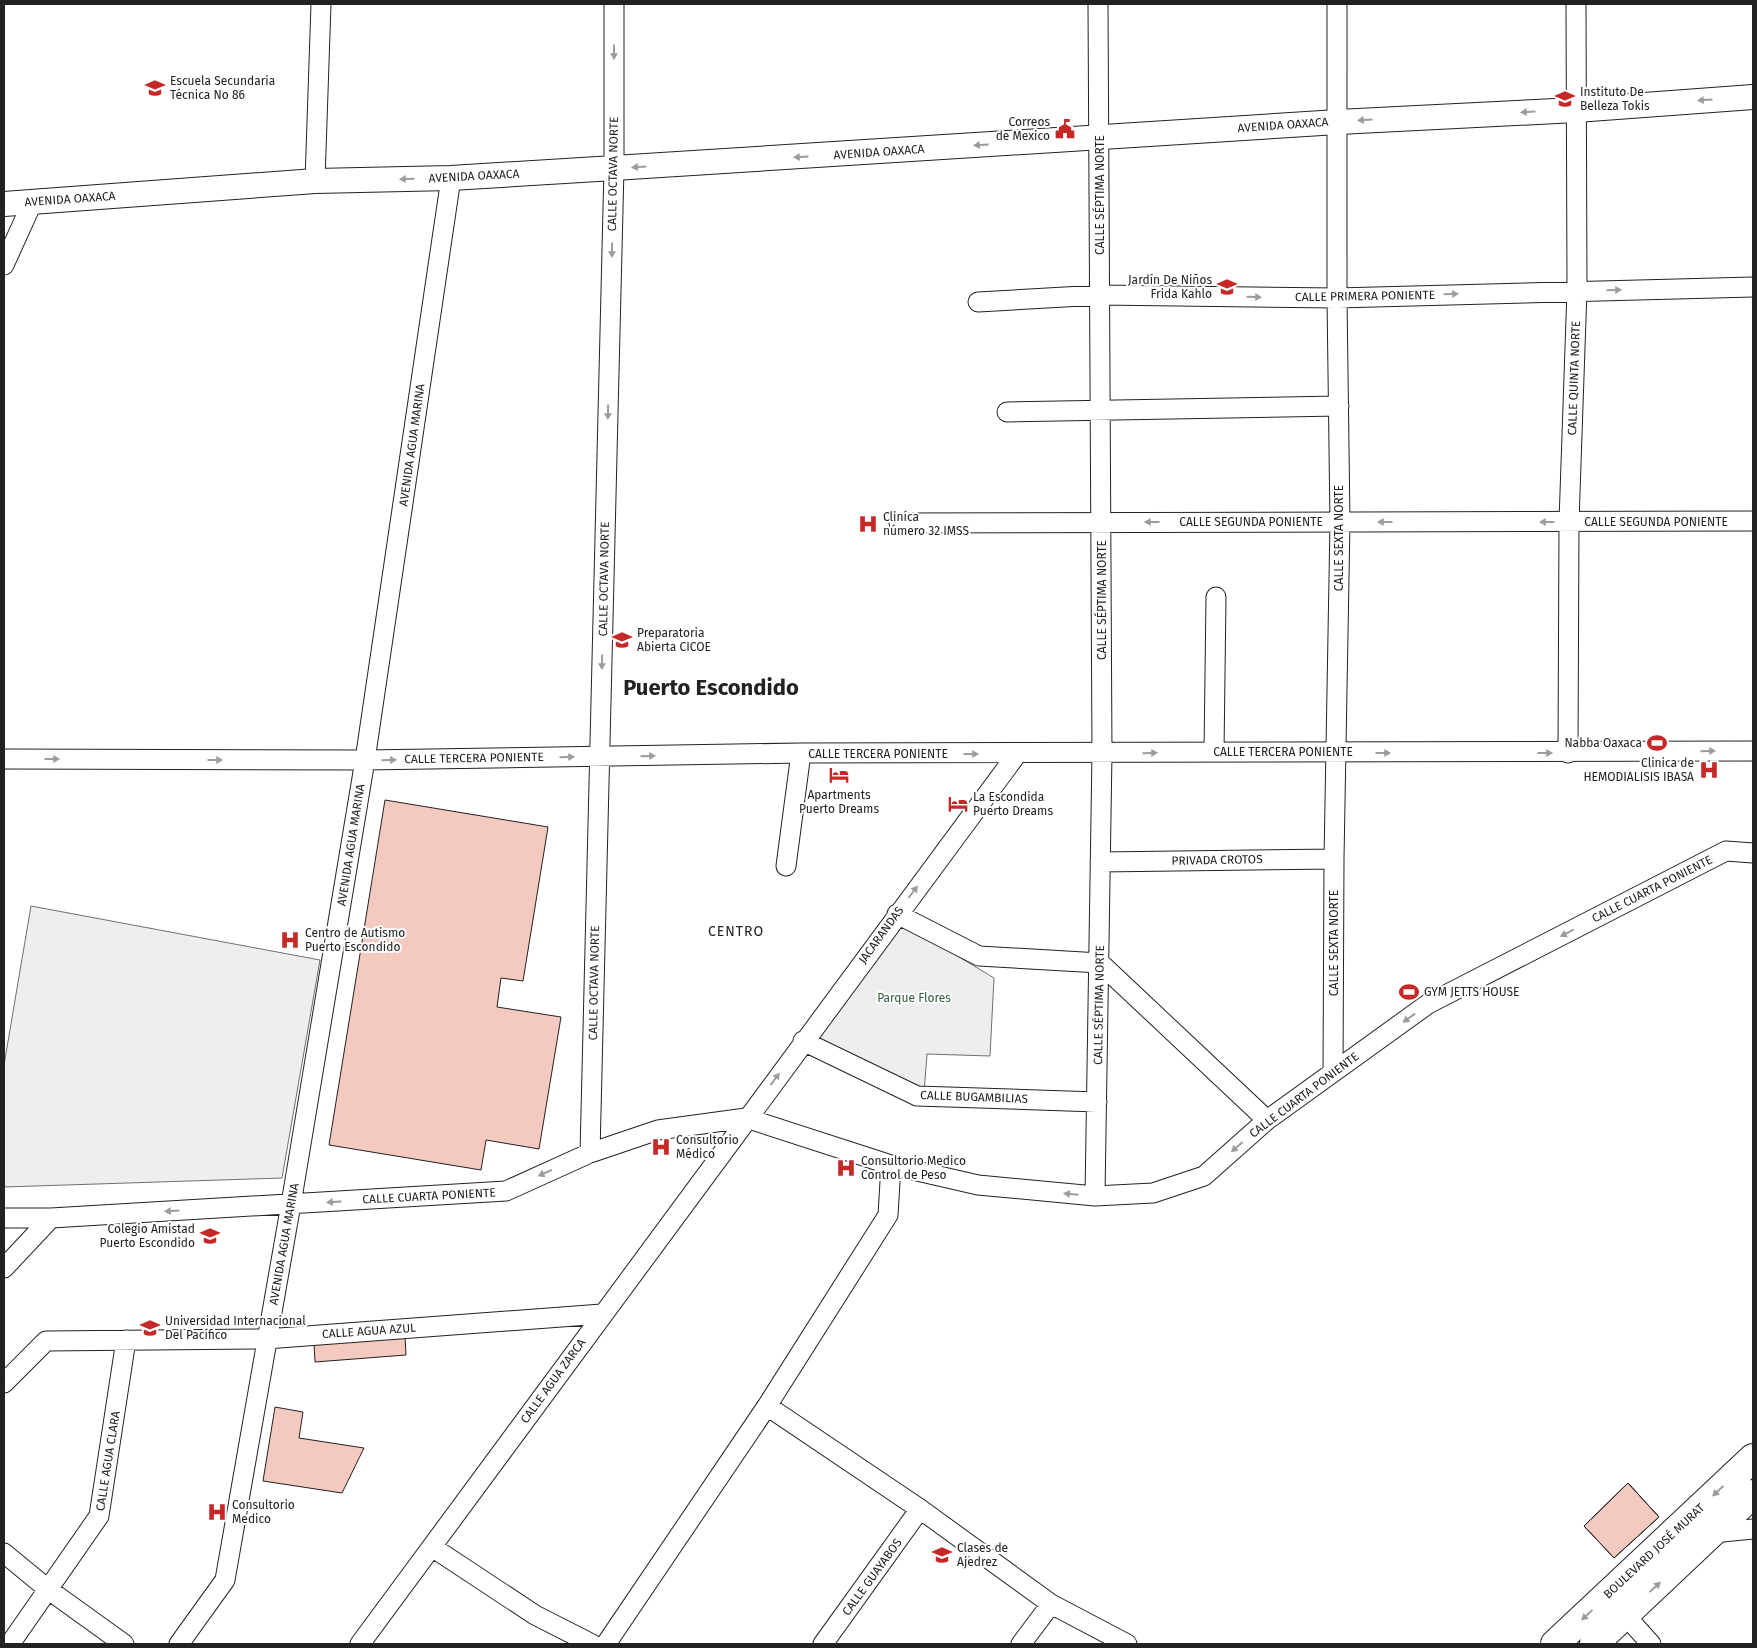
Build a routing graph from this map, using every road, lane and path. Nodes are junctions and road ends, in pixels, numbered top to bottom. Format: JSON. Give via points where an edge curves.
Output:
{"nodes":[{"id":1,"x":321,"y":4,"type":"edge"},
{"id":2,"x":614,"y":4,"type":"edge"},
{"id":3,"x":1098,"y":4,"type":"edge"},
{"id":4,"x":1337,"y":4,"type":"edge"},
{"id":5,"x":1576,"y":4,"type":"edge"},
{"id":6,"x":1753,"y":97,"type":"edge"},
{"id":7,"x":1576,"y":110,"type":"junction"},
{"id":8,"x":1338,"y":122,"type":"junction"},
{"id":9,"x":1100,"y":138,"type":"junction"},
{"id":10,"x":614,"y":168,"type":"junction"},
{"id":11,"x":451,"y":178,"type":"junction"},
{"id":12,"x":314,"y":181,"type":"junction"},
{"id":13,"x":33,"y":201,"type":"junction"},
{"id":14,"x":4,"y":204,"type":"edge"},
{"id":15,"x":4,"y":265,"type":"edge"},
{"id":16,"x":1753,"y":287,"type":"edge"},
{"id":17,"x":1577,"y":290,"type":"junction"},
{"id":18,"x":1100,"y":296,"type":"junction"},
{"id":19,"x":1337,"y":298,"type":"junction"},
{"id":20,"x":978,"y":302,"type":"dead end"},
{"id":21,"x":1339,"y":406,"type":"junction"},
{"id":22,"x":1100,"y":409,"type":"junction"},
{"id":23,"x":1007,"y":412,"type":"dead end"},
{"id":24,"x":1102,"y":522,"type":"junction"},
{"id":25,"x":1340,"y":522,"type":"junction"},
{"id":26,"x":1569,"y":522,"type":"junction"},
{"id":27,"x":1753,"y":522,"type":"edge"},
{"id":28,"x":899,"y":523,"type":"dead end"},
{"id":29,"x":1216,"y":597,"type":"dead end"},
{"id":30,"x":1753,"y":751,"type":"edge"},
{"id":31,"x":1214,"y":752,"type":"junction"},
{"id":32,"x":1568,"y":752,"type":"junction"},
{"id":33,"x":802,"y":753,"type":"junction"},
{"id":34,"x":1102,"y":753,"type":"junction"},
{"id":35,"x":1336,"y":753,"type":"junction"},
{"id":36,"x":1016,"y":754,"type":"junction"},
{"id":37,"x":599,"y":757,"type":"junction"},
{"id":38,"x":4,"y":759,"type":"edge"},
{"id":39,"x":365,"y":760,"type":"junction"},
{"id":40,"x":1753,"y":853,"type":"edge"},
{"id":41,"x":1334,"y":859,"type":"junction"},
{"id":42,"x":1100,"y":862,"type":"junction"},
{"id":43,"x":786,"y":866,"type":"dead end"},
{"id":44,"x":897,"y":914,"type":"junction"},
{"id":45,"x":1100,"y":964,"type":"junction"},
{"id":46,"x":803,"y":1041,"type":"junction"},
{"id":47,"x":1333,"y":1072,"type":"junction"},
{"id":48,"x":1098,"y":1102,"type":"junction"},
{"id":49,"x":746,"y":1118,"type":"junction"},
{"id":50,"x":1267,"y":1120,"type":"junction"},
{"id":51,"x":590,"y":1153,"type":"junction"},
{"id":52,"x":891,"y":1165,"type":"junction"},
{"id":53,"x":1095,"y":1196,"type":"junction"},
{"id":54,"x":291,"y":1204,"type":"junction"},
{"id":55,"x":4,"y":1218,"type":"edge"},
{"id":56,"x":51,"y":1218,"type":"junction"},
{"id":57,"x":4,"y":1268,"type":"edge"},
{"id":58,"x":602,"y":1314,"type":"junction"},
{"id":59,"x":266,"y":1339,"type":"junction"},
{"id":60,"x":126,"y":1340,"type":"junction"},
{"id":61,"x":4,"y":1383,"type":"edge"},
{"id":62,"x":768,"y":1406,"type":"junction"},
{"id":63,"x":1753,"y":1458,"type":"edge"},
{"id":64,"x":1753,"y":1494,"type":"edge"},
{"id":65,"x":920,"y":1509,"type":"junction"},
{"id":66,"x":1753,"y":1530,"type":"edge"},
{"id":67,"x":1712,"y":1533,"type":"junction"},
{"id":68,"x":432,"y":1547,"type":"junction"},
{"id":69,"x":4,"y":1553,"type":"edge"},
{"id":70,"x":49,"y":1590,"type":"junction"},
{"id":71,"x":1051,"y":1604,"type":"junction"},
{"id":72,"x":1625,"y":1615,"type":"junction"},
{"id":73,"x":10,"y":1644,"type":"edge"},
{"id":74,"x":124,"y":1644,"type":"edge"},
{"id":75,"x":178,"y":1644,"type":"edge"},
{"id":76,"x":360,"y":1644,"type":"edge"},
{"id":77,"x":592,"y":1644,"type":"edge"},
{"id":78,"x":606,"y":1644,"type":"edge"},
{"id":79,"x":823,"y":1644,"type":"edge"},
{"id":80,"x":1021,"y":1644,"type":"edge"},
{"id":81,"x":1127,"y":1644,"type":"edge"},
{"id":82,"x":1555,"y":1644,"type":"edge"},
{"id":83,"x":1594,"y":1644,"type":"edge"},
{"id":84,"x":1651,"y":1644,"type":"edge"}],
"edges":[{"from":1,"to":12,"type":"street"},
{"from":2,"to":10,"type":"street","name":"CALLE OCTAVA NORTE","one_way":true},
{"from":3,"to":9,"type":"street","name":"CALLE SÉPTIMA NORTE"},
{"from":4,"to":8,"type":"street","name":"CALLE SEXTA NORTE"},
{"from":5,"to":7,"type":"street","name":"CALLE QUINTA NORTE"},
{"from":6,"to":7,"type":"main road","name":"AVENIDA OAXACA","one_way":true},
{"from":7,"to":8,"type":"main road","name":"AVENIDA OAXACA","one_way":true},
{"from":7,"to":17,"type":"street","name":"CALLE QUINTA NORTE"},
{"from":8,"to":9,"type":"main road","name":"AVENIDA OAXACA"},
{"from":8,"to":19,"type":"street","name":"CALLE SEXTA NORTE"},
{"from":9,"to":10,"type":"main road","name":"AVENIDA OAXACA","one_way":true},
{"from":9,"to":18,"type":"street","name":"CALLE SÉPTIMA NORTE"},
{"from":10,"to":11,"type":"main road","name":"AVENIDA OAXACA"},
{"from":10,"to":37,"type":"street","name":"CALLE OCTAVA NORTE","one_way":true},
{"from":11,"to":12,"type":"main road","name":"AVENIDA OAXACA","one_way":true},
{"from":11,"to":39,"type":"street","name":"AVENIDA AGUA MARINA"},
{"from":12,"to":13,"type":"main road","name":"AVENIDA OAXACA"},
{"from":13,"to":14,"type":"main road","name":"AVENIDA OAXACA"},
{"from":13,"to":15,"type":"street"},
{"from":17,"to":16,"type":"street","name":"CALLE PRIMERA PONIENTE","one_way":true},
{"from":19,"to":17,"type":"street","name":"CALLE PRIMERA PONIENTE","one_way":true},
{"from":17,"to":26,"type":"street","name":"CALLE QUINTA NORTE"},
{"from":18,"to":19,"type":"street","name":"CALLE PRIMERA PONIENTE","one_way":true},
{"from":18,"to":20,"type":"street","name":"CALLE PRIMERA PONIENTE"},
{"from":18,"to":22,"type":"street","name":"CALLE SÉPTIMA NORTE"},
{"from":19,"to":21,"type":"street","name":"CALLE SEXTA NORTE"},
{"from":21,"to":22,"type":"street"},
{"from":21,"to":25,"type":"street","name":"CALLE SEXTA NORTE"},
{"from":22,"to":23,"type":"street"},
{"from":22,"to":24,"type":"street","name":"CALLE SÉPTIMA NORTE"},
{"from":25,"to":24,"type":"street","name":"CALLE SEGUNDA PONIENTE","one_way":true},
{"from":24,"to":28,"type":"street","name":"CALLE SEGUNDA PONIENTE"},
{"from":24,"to":34,"type":"street","name":"CALLE SÉPTIMA NORTE"},
{"from":26,"to":25,"type":"street","name":"CALLE SEGUNDA PONIENTE","one_way":true},
{"from":25,"to":35,"type":"street","name":"CALLE SEXTA NORTE"},
{"from":26,"to":27,"type":"street","name":"CALLE SEGUNDA PONIENTE"},
{"from":26,"to":32,"type":"street","name":"CALLE QUINTA NORTE"},
{"from":29,"to":31,"type":"street"},
{"from":32,"to":30,"type":"street","name":"CALLE TERCERA PONIENTE","one_way":true},
{"from":34,"to":31,"type":"street","name":"CALLE TERCERA PONIENTE","one_way":true},
{"from":31,"to":35,"type":"street","name":"CALLE TERCERA PONIENTE"},
{"from":35,"to":32,"type":"street","name":"CALLE TERCERA PONIENTE","one_way":true},
{"from":33,"to":36,"type":"street","name":"CALLE TERCERA PONIENTE","one_way":true},
{"from":37,"to":33,"type":"street","name":"CALLE TERCERA PONIENTE","one_way":true},
{"from":33,"to":43,"type":"street"},
{"from":34,"to":36,"type":"street","name":"CALLE TERCERA PONIENTE"},
{"from":34,"to":42,"type":"street","name":"CALLE SÉPTIMA NORTE"},
{"from":35,"to":41,"type":"street","name":"CALLE SEXTA NORTE"},
{"from":44,"to":36,"type":"street","name":"JACARANDAS","one_way":true},
{"from":39,"to":37,"type":"street","name":"CALLE TERCERA PONIENTE","one_way":true},
{"from":37,"to":51,"type":"street","name":"CALLE OCTAVA NORTE"},
{"from":38,"to":39,"type":"street","name":"CALLE TERCERA PONIENTE","one_way":true},
{"from":39,"to":54,"type":"street","name":"AVENIDA AGUA MARINA"},
{"from":40,"to":47,"type":"street","name":"CALLE CUARTA PONIENTE","one_way":true,"via":[[1726,851],[1428,1004]]},
{"from":41,"to":42,"type":"street","name":"PRIVADA CROTOS"},
{"from":41,"to":47,"type":"street","name":"CALLE SEXTA NORTE"},
{"from":42,"to":45,"type":"street","name":"CALLE SÉPTIMA NORTE"},
{"from":44,"to":45,"type":"street","via":[[979,956]]},
{"from":44,"to":46,"type":"street","name":"JACARANDAS"},
{"from":45,"to":48,"type":"street","name":"CALLE SÉPTIMA NORTE"},
{"from":45,"to":50,"type":"street"},
{"from":46,"to":48,"type":"street","name":"CALLE BUGAMBILIAS","via":[[917,1096]]},
{"from":49,"to":46,"type":"street","name":"JACARANDAS","one_way":true},
{"from":47,"to":50,"type":"street","name":"CALLE CUARTA PONIENTE"},
{"from":48,"to":53,"type":"street","name":"CALLE SÉPTIMA NORTE"},
{"from":49,"to":51,"type":"street","name":"CALLE CUARTA PONIENTE","via":[[658,1130]]},
{"from":49,"to":52,"type":"street","name":"CALLE CUARTA PONIENTE"},
{"from":49,"to":58,"type":"street","name":"CALLE AGUA ZARCA"},
{"from":50,"to":53,"type":"street","name":"CALLE CUARTA PONIENTE","one_way":true,"via":[[1204,1176],[1153,1193]]},
{"from":51,"to":54,"type":"street","name":"CALLE CUARTA PONIENTE","one_way":true,"via":[[506,1191]]},
{"from":53,"to":52,"type":"street","name":"CALLE CUARTA PONIENTE","one_way":true,"via":[[978,1185]]},
{"from":52,"to":62,"type":"street","via":[[888,1215]]},
{"from":54,"to":56,"type":"street","name":"CALLE CUARTA PONIENTE","one_way":true},
{"from":54,"to":59,"type":"street","name":"AVENIDA AGUA MARINA"},
{"from":55,"to":56,"type":"street","name":"CALLE CUARTA PONIENTE"},
{"from":56,"to":57,"type":"street"},
{"from":58,"to":59,"type":"street","name":"CALLE AGUA AZUL"},
{"from":58,"to":68,"type":"street","name":"CALLE AGUA ZARCA"},
{"from":59,"to":60,"type":"street","name":"CALLE AGUA AZUL"},
{"from":59,"to":75,"type":"street","name":"AVENIDA AGUA MARINA","via":[[225,1580]]},
{"from":60,"to":61,"type":"street","name":"CALLE AGUA AZUL","via":[[46,1341]]},
{"from":60,"to":70,"type":"street","name":"CALLE AGUA CLARA","via":[[99,1516]]},
{"from":62,"to":65,"type":"street"},
{"from":62,"to":78,"type":"street"},
{"from":63,"to":82,"type":"highway","name":"BOULEVARD JOSÉ MURAT","one_way":true},
{"from":64,"to":67,"type":"highway"},
{"from":65,"to":71,"type":"street"},
{"from":65,"to":79,"type":"street","name":"CALLE GUAYABOS"},
{"from":66,"to":67,"type":"street"},
{"from":72,"to":67,"type":"highway","one_way":true},
{"from":68,"to":76,"type":"street","name":"CALLE AGUA ZARCA"},
{"from":68,"to":77,"type":"street","via":[[535,1615]]},
{"from":69,"to":70,"type":"street"},
{"from":70,"to":73,"type":"street","name":"CALLE AGUA CLARA"},
{"from":70,"to":74,"type":"street"},
{"from":71,"to":80,"type":"street"},
{"from":71,"to":81,"type":"street"},
{"from":72,"to":83,"type":"highway"},
{"from":72,"to":84,"type":"street"}]}
